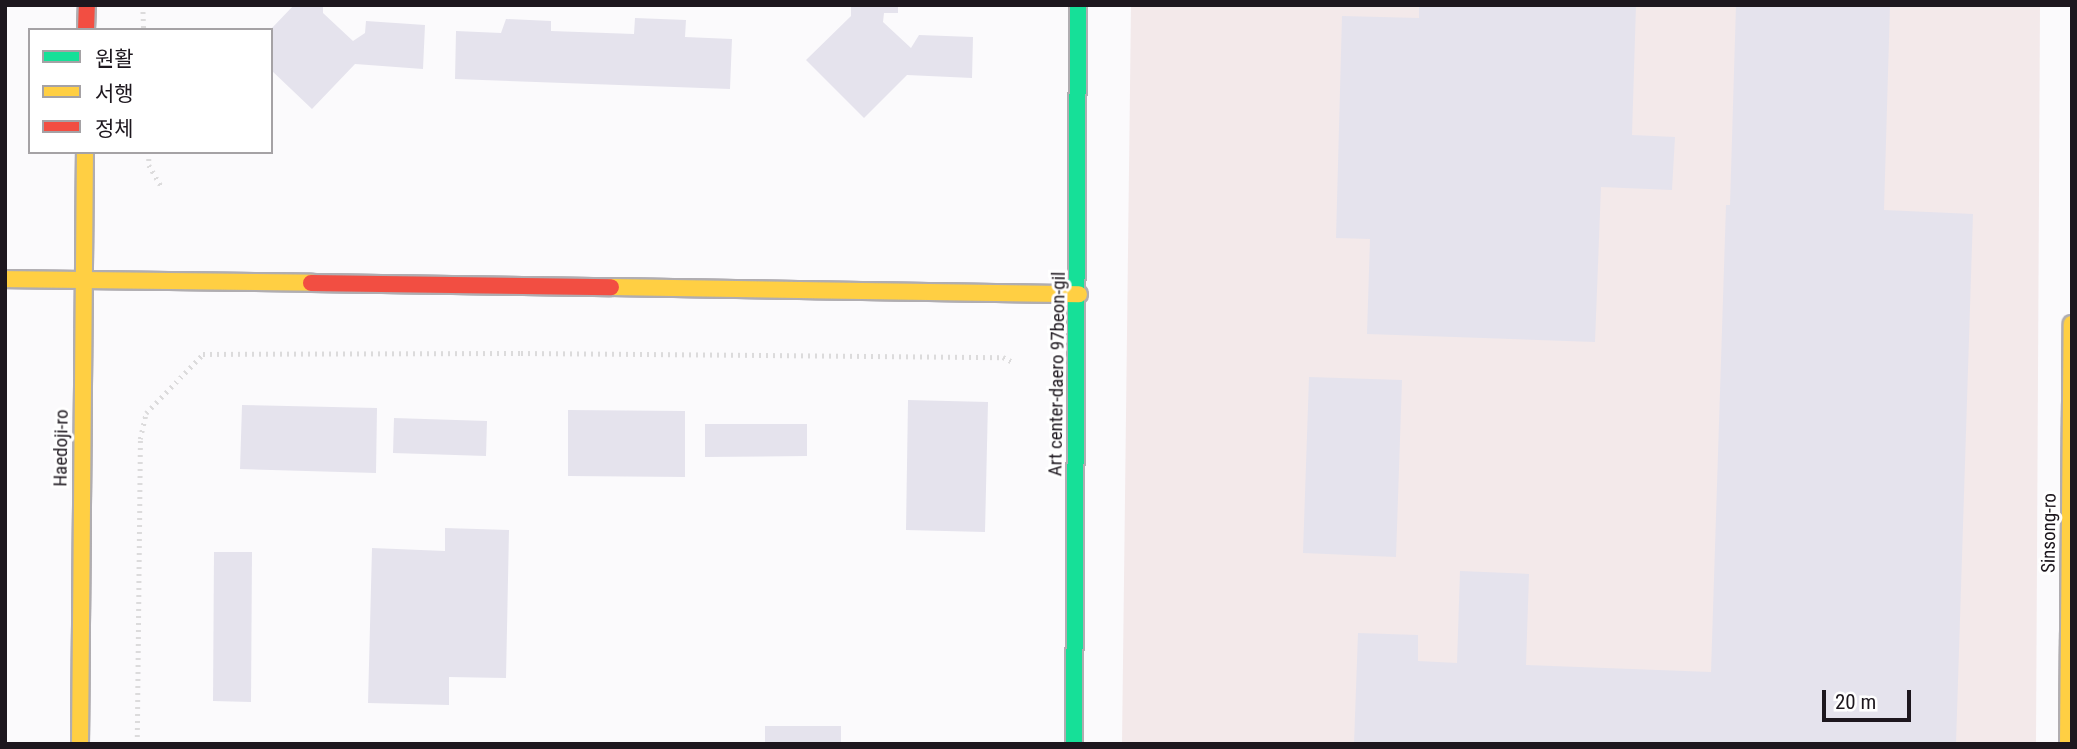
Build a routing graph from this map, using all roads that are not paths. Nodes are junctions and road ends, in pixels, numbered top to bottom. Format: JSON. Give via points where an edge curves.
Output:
{"nodes":[{"id":1,"x":87,"y":5,"type":"edge"},
{"id":2,"x":1078,"y":5,"type":"edge"},
{"id":3,"x":86,"y":28,"type":"edge"},
{"id":4,"x":85,"y":154,"type":"edge"},
{"id":5,"x":5,"y":279,"type":"edge"},
{"id":6,"x":84,"y":279,"type":"junction"},
{"id":7,"x":1079,"y":294,"type":"junction"},
{"id":8,"x":2072,"y":324,"type":"edge"},
{"id":9,"x":80,"y":744,"type":"edge"},
{"id":10,"x":1074,"y":744,"type":"edge"},
{"id":11,"x":2068,"y":744,"type":"edge"}],
"edges":[{"from":1,"to":3,"type":"street"},
{"from":2,"to":7,"type":"street","name":"Art center-daero 97beon-gil"},
{"from":4,"to":6,"type":"street","name":"Haedoji-ro"},
{"from":5,"to":6,"type":"street"},
{"from":6,"to":7,"type":"street"},
{"from":6,"to":9,"type":"street","name":"Haedoji-ro"},
{"from":7,"to":10,"type":"street","name":"Art center-daero 97beon-gil"},
{"from":8,"to":11,"type":"street","name":"Sinsong-ro"}]}
